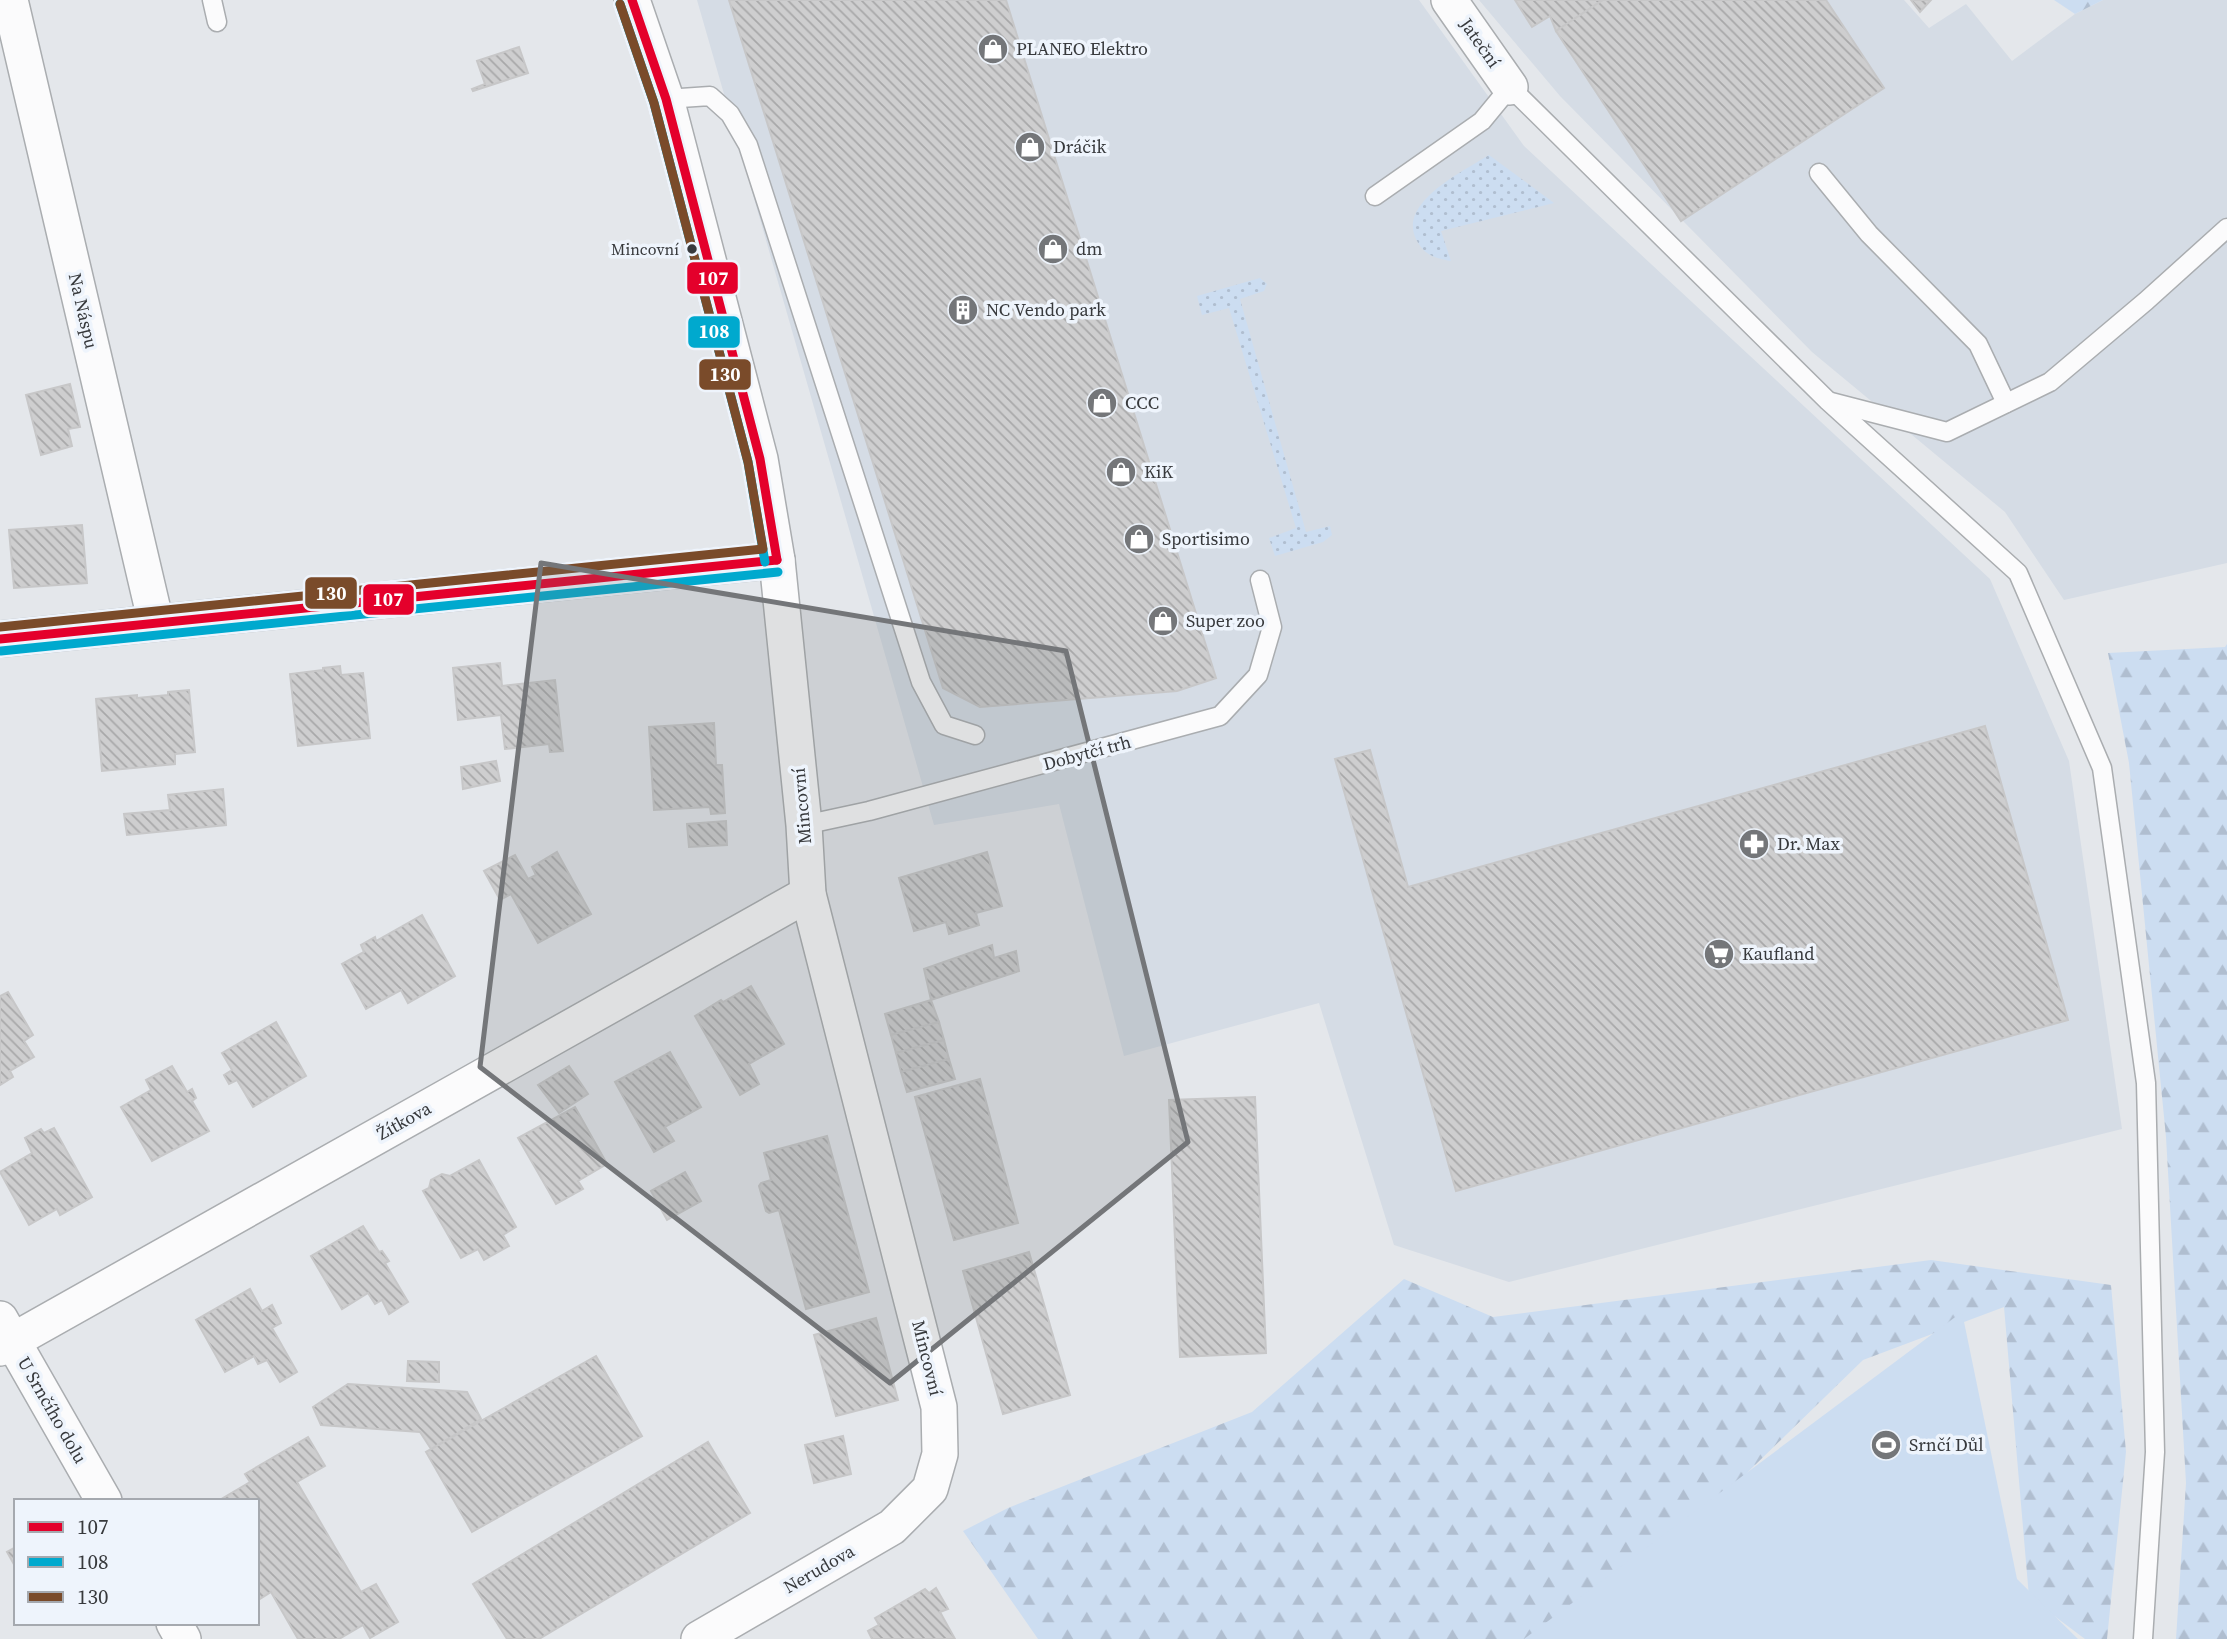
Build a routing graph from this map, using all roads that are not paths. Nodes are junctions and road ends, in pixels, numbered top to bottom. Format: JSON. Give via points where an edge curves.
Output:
{"nodes":[{"id":1,"x":10,"y":0,"type":"edge"},
{"id":2,"x":212,"y":0,"type":"edge"},
{"id":3,"x":632,"y":0,"type":"edge"},
{"id":4,"x":1449,"y":0,"type":"edge"},
{"id":5,"x":217,"y":22,"type":"dead end"},
{"id":6,"x":1510,"y":87,"type":"junction"},
{"id":7,"x":666,"y":99,"type":"junction"},
{"id":8,"x":1819,"y":173,"type":"dead end"},
{"id":9,"x":1375,"y":196,"type":"dead end"},
{"id":10,"x":2227,"y":228,"type":"edge"},
{"id":11,"x":1828,"y":401,"type":"junction"},
{"id":12,"x":2006,"y":403,"type":"junction"},
{"id":13,"x":777,"y":560,"type":"junction"},
{"id":14,"x":1260,"y":580,"type":"dead end"},
{"id":15,"x":156,"y":623,"type":"junction"},
{"id":16,"x":0,"y":639,"type":"edge"},
{"id":17,"x":975,"y":735,"type":"dead end"},
{"id":18,"x":804,"y":825,"type":"junction"},
{"id":19,"x":808,"y":894,"type":"junction"},
{"id":20,"x":4,"y":1336,"type":"edge"},
{"id":21,"x":930,"y":1489,"type":"joint"},
{"id":22,"x":103,"y":1499,"type":"edge"},
{"id":23,"x":699,"y":1639,"type":"edge"},
{"id":24,"x":2143,"y":1639,"type":"edge"}],
"edges":[{"from":1,"to":15,"type":"street","name":"Na Náspu"},
{"from":2,"to":5,"type":"lane"},
{"from":3,"to":7,"type":"street","name":"Mincovní"},
{"from":4,"to":6,"type":"street","name":"Jateční"},
{"from":6,"to":9,"type":"lane","via":[[1482,121]]},
{"from":6,"to":11,"type":"lane"},
{"from":7,"to":13,"type":"street","name":"Mincovní","via":[[760,459]]},
{"from":7,"to":17,"type":"lane","via":[[710,96],[730,114],[748,145],[921,682],[944,725]]},
{"from":8,"to":12,"type":"lane","via":[[1869,234],[1978,344]]},
{"from":10,"to":12,"type":"lane","via":[[2050,382]]},
{"from":11,"to":12,"type":"lane","via":[[1947,432]]},
{"from":11,"to":24,"type":"lane","via":[[2018,573],[2102,768],[2146,1083],[2155,1452]]},
{"from":13,"to":15,"type":"street"},
{"from":13,"to":18,"type":"street","name":"Mincovní"},
{"from":14,"to":18,"type":"lane","name":"Dobytčí trh","via":[[1272,627],[1258,675],[1220,716]]},
{"from":15,"to":16,"type":"street"},
{"from":18,"to":19,"type":"street","name":"Mincovní"},
{"from":19,"to":20,"type":"street","name":"Žítkova"},
{"from":19,"to":21,"type":"street","name":"Mincovní","via":[[939,1407],[940,1454]]},
{"from":20,"to":22,"type":"street","name":"U Srnčího dolu"},
{"from":21,"to":23,"type":"street","name":"Nerudova","via":[[892,1527]]}]}
